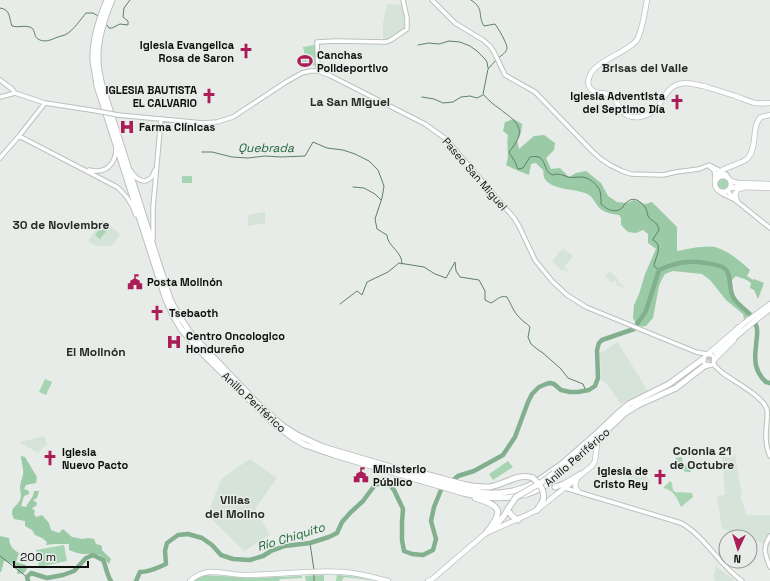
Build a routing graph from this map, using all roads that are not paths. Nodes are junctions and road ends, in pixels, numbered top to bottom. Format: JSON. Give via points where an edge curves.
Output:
{"nodes":[{"id":1,"x":107,"y":0,"type":"edge"},
{"id":2,"x":112,"y":0,"type":"edge"},
{"id":3,"x":403,"y":0,"type":"edge"},
{"id":4,"x":432,"y":0,"type":"edge"},
{"id":5,"x":647,"y":0,"type":"edge"},
{"id":6,"x":318,"y":71,"type":"junction"},
{"id":7,"x":0,"y":80,"type":"edge"},
{"id":8,"x":15,"y":93,"type":"junction"},
{"id":9,"x":0,"y":97,"type":"edge"},
{"id":10,"x":45,"y":103,"type":"junction"},
{"id":11,"x":770,"y":103,"type":"edge"},
{"id":12,"x":770,"y":115,"type":"edge"},
{"id":13,"x":161,"y":119,"type":"junction"},
{"id":14,"x":19,"y":136,"type":"junction"},
{"id":15,"x":116,"y":142,"type":"junction"},
{"id":16,"x":0,"y":158,"type":"edge"},
{"id":17,"x":157,"y":164,"type":"junction"},
{"id":18,"x":707,"y":166,"type":"junction"},
{"id":19,"x":129,"y":168,"type":"junction"},
{"id":20,"x":728,"y":168,"type":"junction"},
{"id":21,"x":84,"y":169,"type":"junction"},
{"id":22,"x":721,"y":171,"type":"junction"},
{"id":23,"x":729,"y":178,"type":"junction"},
{"id":24,"x":715,"y":179,"type":"junction"},
{"id":25,"x":770,"y":184,"type":"edge"},
{"id":26,"x":744,"y":187,"type":"junction"},
{"id":27,"x":770,"y":188,"type":"edge"},
{"id":28,"x":729,"y":190,"type":"junction"},
{"id":29,"x":721,"y":193,"type":"junction"},
{"id":30,"x":736,"y":200,"type":"junction"},
{"id":31,"x":770,"y":228,"type":"edge"},
{"id":32,"x":146,"y":239,"type":"junction"},
{"id":33,"x":154,"y":248,"type":"junction"},
{"id":34,"x":770,"y":304,"type":"edge"},
{"id":35,"x":770,"y":309,"type":"edge"},
{"id":36,"x":762,"y":312,"type":"junction"},
{"id":37,"x":742,"y":328,"type":"junction"},
{"id":38,"x":715,"y":352,"type":"tunnel mouth"},
{"id":39,"x":704,"y":359,"type":"junction"},
{"id":40,"x":712,"y":363,"type":"junction"},
{"id":41,"x":638,"y":406,"type":"junction"},
{"id":42,"x":601,"y":436,"type":"junction"},
{"id":43,"x":585,"y":450,"type":"junction"},
{"id":44,"x":770,"y":456,"type":"edge"},
{"id":45,"x":595,"y":457,"type":"junction"},
{"id":46,"x":569,"y":458,"type":"junction"},
{"id":47,"x":579,"y":476,"type":"junction"},
{"id":48,"x":437,"y":481,"type":"junction"},
{"id":49,"x":572,"y":482,"type":"junction"},
{"id":50,"x":455,"y":484,"type":"junction"},
{"id":51,"x":565,"y":488,"type":"junction"},
{"id":52,"x":575,"y":491,"type":"junction"},
{"id":53,"x":463,"y":493,"type":"junction"},
{"id":54,"x":508,"y":509,"type":"junction"},
{"id":55,"x":537,"y":510,"type":"junction"},
{"id":56,"x":518,"y":520,"type":"junction"},
{"id":57,"x":486,"y":533,"type":"junction"},
{"id":58,"x":770,"y":536,"type":"edge"},
{"id":59,"x":770,"y":567,"type":"edge"},
{"id":60,"x":190,"y":581,"type":"edge"},
{"id":61,"x":388,"y":581,"type":"edge"},
{"id":62,"x":428,"y":581,"type":"edge"},
{"id":63,"x":742,"y":581,"type":"edge"}],
"edges":[{"from":1,"to":15,"type":"highway","name":"Anillo Periférico","via":[[97,27],[93,60],[97,86]]},
{"from":2,"to":19,"type":"highway","name":"Anillo Periférico","via":[[99,37],[98,60],[102,85]]},
{"from":3,"to":6,"type":"street","via":[[407,18],[406,29],[391,40],[381,43],[317,42]]},
{"from":4,"to":18,"type":"street","via":[[455,23],[490,46],[505,75],[535,92],[593,152],[606,162],[631,174],[657,175]]},
{"from":5,"to":11,"type":"main road","via":[[637,40],[601,63],[592,72],[588,85],[591,90],[611,96],[624,114],[635,117],[650,113],[669,90],[684,83],[754,103]]},
{"from":6,"to":13,"type":"street","via":[[302,73],[224,121],[203,123]]},
{"from":6,"to":39,"type":"street","name":"Paseo San Miguel","via":[[425,124],[446,139],[514,218],[535,260],[552,282],[576,302],[696,352]]},
{"from":7,"to":8,"type":"street"},
{"from":8,"to":9,"type":"street"},
{"from":8,"to":10,"type":"street"},
{"from":10,"to":13,"type":"street","bridge":true},
{"from":10,"to":14,"type":"street"},
{"from":12,"to":20,"type":"main road","via":[[761,116],[757,121],[753,150],[749,157]]},
{"from":13,"to":17,"type":"street"},
{"from":14,"to":16,"type":"street"},
{"from":14,"to":21,"type":"street"},
{"from":15,"to":21,"type":"street","via":[[115,158],[107,169],[94,172]]},
{"from":15,"to":32,"type":"highway","name":"Anillo Periférico"},
{"from":17,"to":19,"type":"street","via":[[152,177],[146,181],[136,178]]},
{"from":17,"to":33,"type":"street","via":[[152,233]]},
{"from":18,"to":22,"type":"street"},
{"from":18,"to":24,"type":"street","via":[[714,170]]},
{"from":19,"to":33,"type":"highway","name":"Anillo Periférico"},
{"from":20,"to":22,"type":"main road"},
{"from":20,"to":23,"type":"main road"},
{"from":21,"to":32,"type":"street","via":[[124,193],[130,200]]},
{"from":22,"to":23,"type":"street"},
{"from":22,"to":24,"type":"main road"},
{"from":23,"to":24,"type":"main road","via":[[722,176]]},
{"from":23,"to":25,"type":"main road","via":[[738,183]]},
{"from":23,"to":28,"type":"main road","via":[[732,184]]},
{"from":24,"to":29,"type":"main road","via":[[716,189]]},
{"from":26,"to":27,"type":"main road"},
{"from":26,"to":28,"type":"main road"},
{"from":26,"to":30,"type":"main road","via":[[736,192]]},
{"from":28,"to":29,"type":"main road"},
{"from":28,"to":30,"type":"street"},
{"from":29,"to":30,"type":"street"},
{"from":30,"to":31,"type":"street"},
{"from":32,"to":48,"type":"highway","name":"Anillo Periférico","via":[[166,300],[181,329],[278,427],[293,438],[320,451]]},
{"from":33,"to":48,"type":"highway","name":"Anillo Periférico","via":[[170,299],[184,326],[257,403],[283,426],[323,447]]},
{"from":34,"to":36,"type":"main road"},
{"from":35,"to":36,"type":"main road"},
{"from":36,"to":37,"type":"main road"},
{"from":37,"to":38,"type":"highway"},
{"from":37,"to":39,"type":"main road"},
{"from":37,"to":40,"type":"main road"},
{"from":39,"to":40,"type":"street","via":[[705,363]]},
{"from":39,"to":40,"type":"street","via":[[713,356]]},
{"from":39,"to":41,"type":"highway","via":[[678,384],[641,402]]},
{"from":39,"to":46,"type":"highway","name":"Anillo Periférico","via":[[669,384],[629,404]]},
{"from":40,"to":41,"type":"highway","name":"Anillo Periférico","via":[[676,388]]},
{"from":40,"to":44,"type":"street","via":[[764,403]]},
{"from":41,"to":42,"type":"highway","name":"Anillo Periférico","via":[[625,413]]},
{"from":42,"to":43,"type":"highway","name":"Anillo Periférico"},
{"from":42,"to":45,"type":"main road"},
{"from":43,"to":45,"type":"main road","via":[[592,452]]},
{"from":43,"to":53,"type":"highway","name":"Anillo Periférico","via":[[551,482],[529,494],[501,498]]},
{"from":45,"to":47,"type":"main road","via":[[594,464]]},
{"from":46,"to":50,"type":"highway","name":"Anillo Periférico","via":[[534,484],[513,491],[488,493]]},
{"from":46,"to":54,"type":"highway","bridge":true,"via":[[554,473],[516,497]]},
{"from":47,"to":49,"type":"main road"},
{"from":47,"to":51,"type":"highway","via":[[564,484],[553,486]]},
{"from":47,"to":52,"type":"main road","via":[[574,485]]},
{"from":48,"to":50,"type":"highway","name":"Anillo Periférico"},
{"from":48,"to":53,"type":"highway","name":"Anillo Periférico","via":[[449,489]]},
{"from":49,"to":51,"type":"main road"},
{"from":49,"to":52,"type":"main road","via":[[571,488]]},
{"from":50,"to":55,"type":"highway","bridge":true,"via":[[487,487],[515,478],[533,478],[543,491],[543,501]]},
{"from":51,"to":52,"type":"street"},
{"from":51,"to":55,"type":"main road"},
{"from":52,"to":63,"type":"street","via":[[681,523],[690,528]]},
{"from":53,"to":57,"type":"highway","via":[[490,502],[496,507],[497,519]]},
{"from":54,"to":56,"type":"highway"},
{"from":54,"to":57,"type":"highway","via":[[497,524]]},
{"from":55,"to":56,"type":"main road"},
{"from":56,"to":57,"type":"main road"},
{"from":57,"to":62,"type":"main road"},
{"from":58,"to":59,"type":"street","via":[[764,548]]},
{"from":60,"to":61,"type":"main road","via":[[211,572],[243,575],[348,573]]}]}
